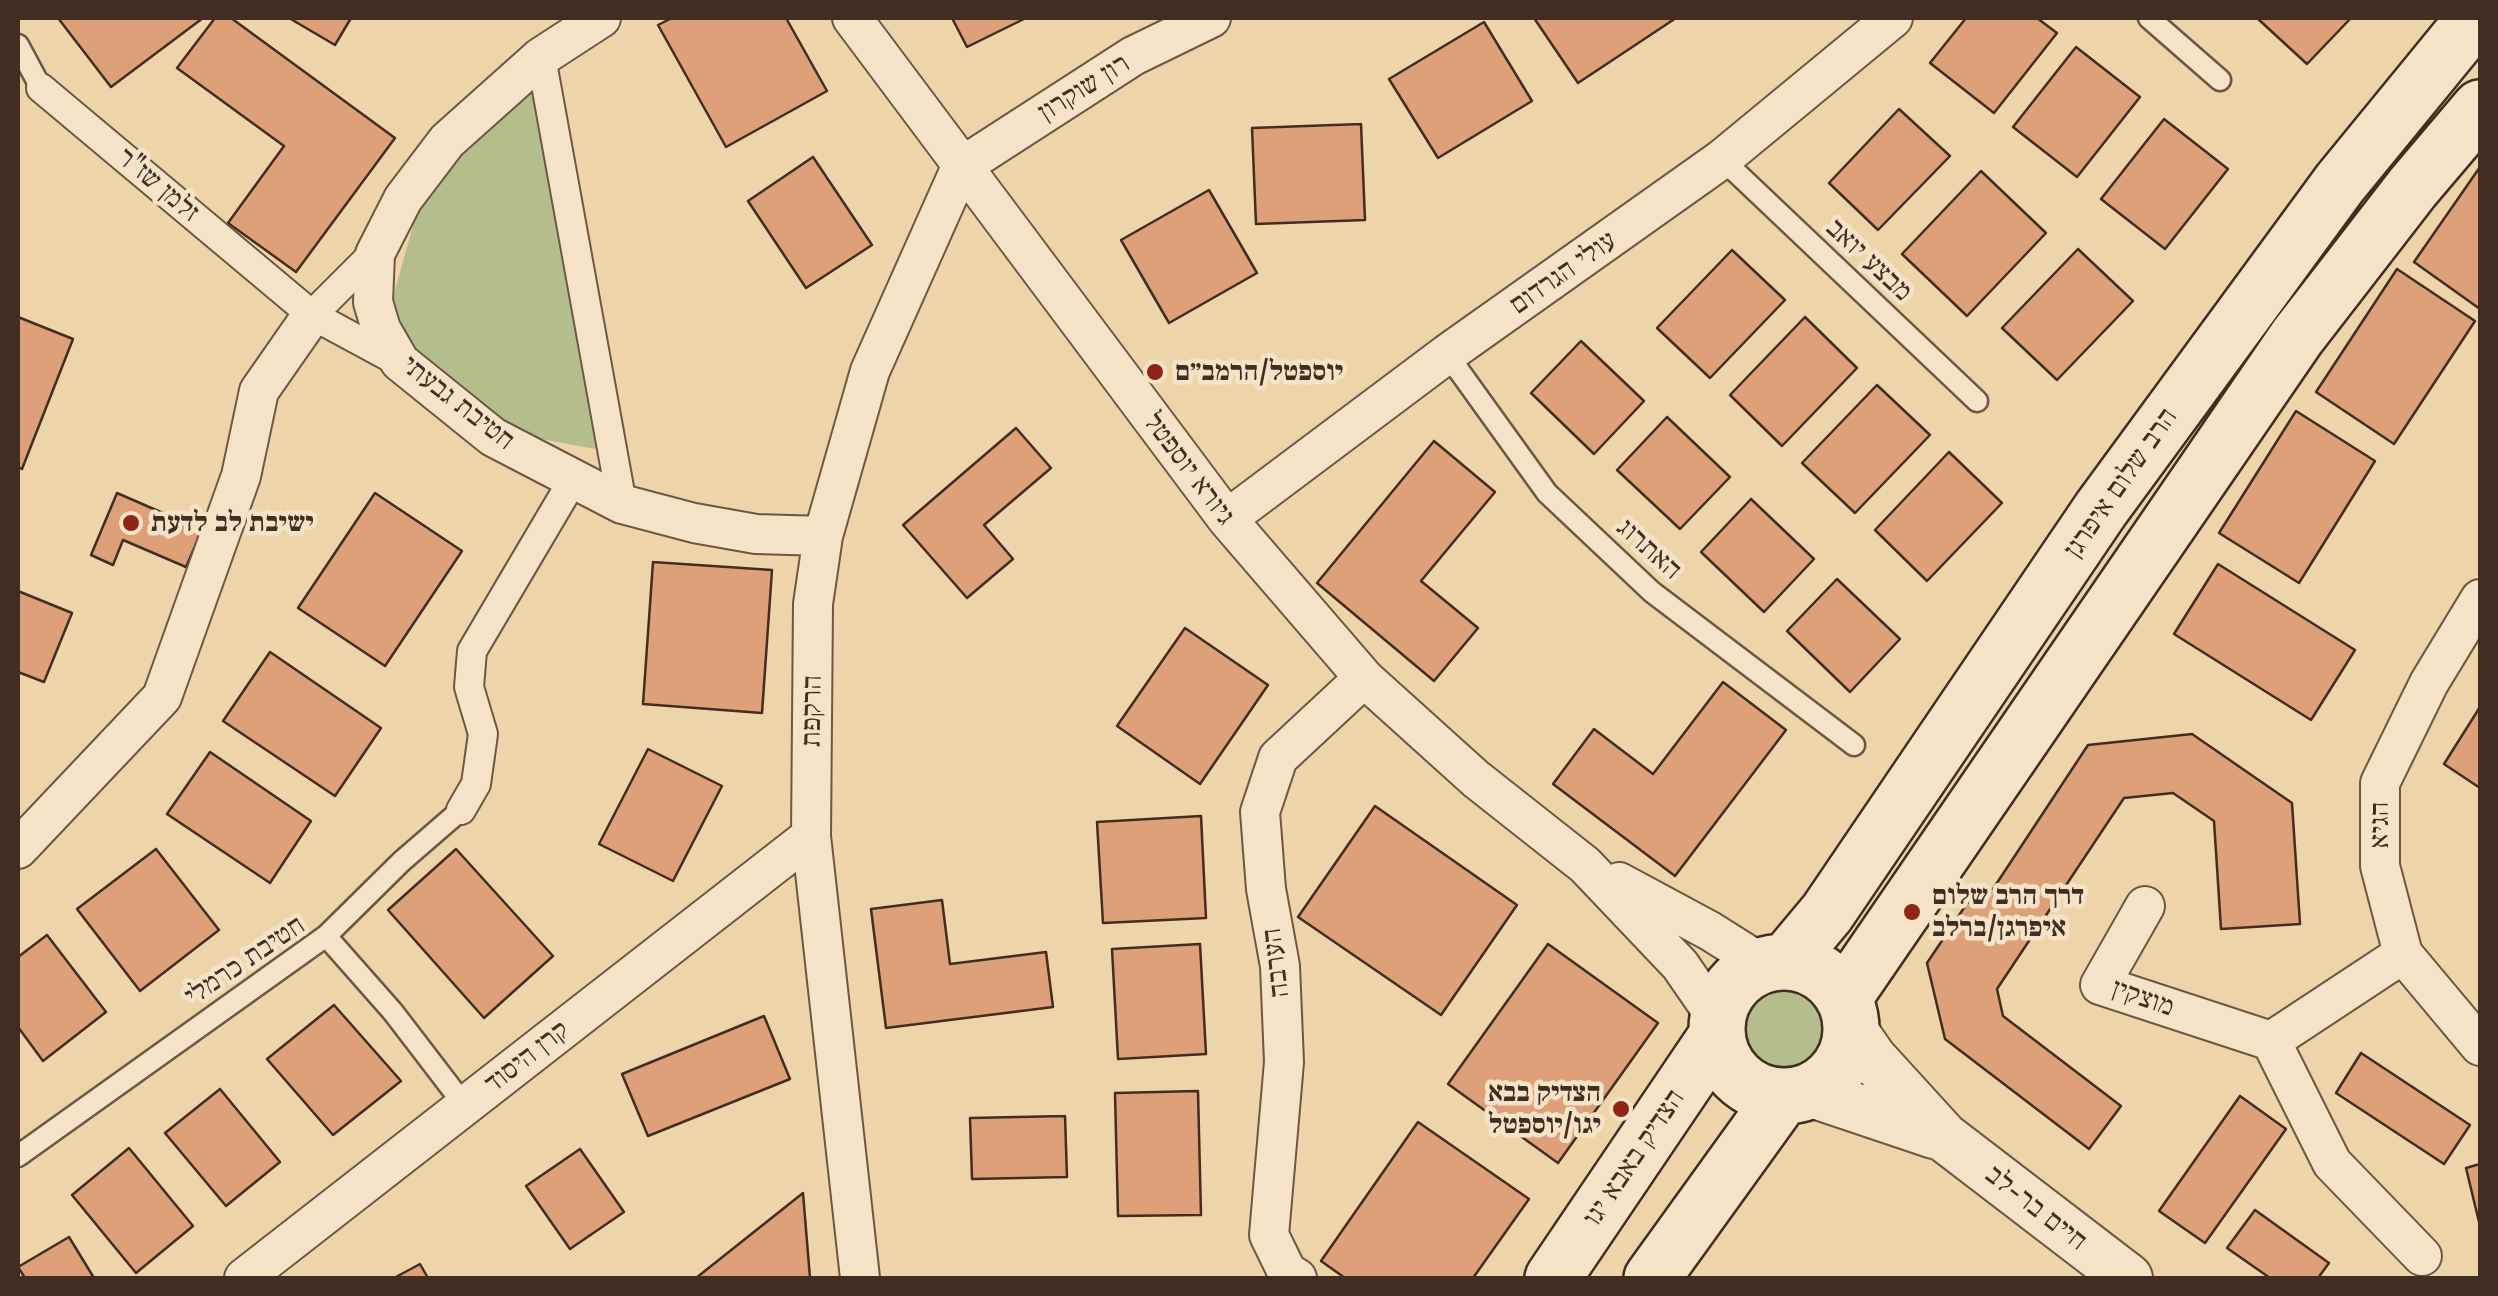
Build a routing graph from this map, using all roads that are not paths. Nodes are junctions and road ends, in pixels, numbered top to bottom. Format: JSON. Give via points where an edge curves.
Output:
{"nodes":[{"id":1,"x":601,"y":18,"type":"edge"},
{"id":2,"x":852,"y":18,"type":"edge"},
{"id":3,"x":1211,"y":18,"type":"edge"},
{"id":4,"x":1892,"y":18,"type":"edge"},
{"id":5,"x":2149,"y":18,"type":"edge"},
{"id":6,"x":2475,"y":18,"type":"edge"},
{"id":7,"x":18,"y":45,"type":"edge"},
{"id":8,"x":541,"y":57,"type":"junction"},
{"id":9,"x":2220,"y":80,"type":"dead end"},
{"id":10,"x":42,"y":88,"type":"joint"},
{"id":11,"x":2480,"y":108,"type":"edge"},
{"id":12,"x":1722,"y":160,"type":"junction"},
{"id":13,"x":961,"y":167,"type":"junction"},
{"id":14,"x":376,"y":251,"type":"junction"},
{"id":15,"x":312,"y":314,"type":"junction"},
{"id":16,"x":1447,"y":354,"type":"junction"},
{"id":17,"x":400,"y":362,"type":"junction"},
{"id":18,"x":1978,"y":401,"type":"dead end"},
{"id":19,"x":573,"y":480,"type":"junction"},
{"id":20,"x":622,"y":504,"type":"junction"},
{"id":21,"x":1226,"y":520,"type":"junction"},
{"id":22,"x":823,"y":536,"type":"junction"},
{"id":23,"x":2480,"y":599,"type":"edge"},
{"id":24,"x":1364,"y":678,"type":"junction"},
{"id":25,"x":1854,"y":745,"type":"dead end"},
{"id":26,"x":461,"y":810,"type":"joint"},
{"id":27,"x":810,"y":836,"type":"junction"},
{"id":28,"x":18,"y":849,"type":"edge"},
{"id":29,"x":1586,"y":864,"type":"junction"},
{"id":30,"x":2145,"y":906,"type":"dead end"},
{"id":31,"x":326,"y":936,"type":"junction"},
{"id":32,"x":2403,"y":954,"type":"junction"},
{"id":33,"x":1775,"y":964,"type":"junction"},
{"id":34,"x":1848,"y":1012,"type":"junction"},
{"id":35,"x":1717,"y":1029,"type":"junction"},
{"id":36,"x":2271,"y":1041,"type":"junction"},
{"id":37,"x":2480,"y":1046,"type":"edge"},
{"id":38,"x":1795,"y":1096,"type":"junction"},
{"id":39,"x":465,"y":1106,"type":"junction"},
{"id":40,"x":1944,"y":1138,"type":"junction"},
{"id":41,"x":18,"y":1156,"type":"edge"},
{"id":42,"x":2422,"y":1256,"type":"dead end"},
{"id":43,"x":244,"y":1278,"type":"edge"},
{"id":44,"x":860,"y":1278,"type":"edge"},
{"id":45,"x":1297,"y":1278,"type":"edge"},
{"id":46,"x":1553,"y":1278,"type":"edge"},
{"id":47,"x":1652,"y":1278,"type":"edge"},
{"id":48,"x":2128,"y":1278,"type":"edge"}],
"edges":[{"from":1,"to":8,"type":"street","name":"חטיבת גבעתי"},
{"from":2,"to":13,"type":"street","name":"גיורא יוספטל"},
{"from":3,"to":13,"type":"street","name":"רון שוקרון","via":[[1133,56]]},
{"from":4,"to":12,"type":"street","name":"עולי הגרדום"},
{"from":5,"to":9,"type":"lane"},
{"from":6,"to":33,"type":"main road","name":"הרב שלום איפרגן","via":[[2340,184],[2100,509],[1827,914]]},
{"from":7,"to":10,"type":"lane","name":"זלמן שז\"ר"},
{"from":8,"to":14,"type":"street","name":"חטיבת גבעתי","via":[[447,141]]},
{"from":8,"to":20,"type":"street"},
{"from":10,"to":15,"type":"street","name":"זלמן שז\"ר"},
{"from":11,"to":34,"type":"main road","via":[[2297,337]]},
{"from":12,"to":16,"type":"street","name":"עולי הגרדום"},
{"from":12,"to":18,"type":"lane","name":"מבצע יואב"},
{"from":13,"to":21,"type":"street","name":"גיורא יוספטל"},
{"from":13,"to":22,"type":"street","name":"הרקפת","via":[[870,372]]},
{"from":14,"to":15,"type":"street"},
{"from":14,"to":17,"type":"street","name":"חטיבת גבעתי","via":[[373,302]]},
{"from":15,"to":17,"type":"street","name":"זלמן שז\"ר"},
{"from":15,"to":28,"type":"street","via":[[259,391],[241,476],[162,697]]},
{"from":16,"to":21,"type":"street","name":"עולי הגרדום"},
{"from":16,"to":25,"type":"lane","name":"האתרוג","via":[[1546,493],[1652,592]]},
{"from":17,"to":19,"type":"street","name":"חטיבת גבעתי","via":[[493,437]]},
{"from":19,"to":20,"type":"street","name":"חטיבת גבעתי"},
{"from":19,"to":26,"type":"street","via":[[472,651],[469,687],[483,734],[476,784]]},
{"from":20,"to":22,"type":"street","name":"חטיבת גבעתי","via":[[756,534]]},
{"from":21,"to":24,"type":"street","name":"גיורא יוספטל"},
{"from":22,"to":27,"type":"street","name":"הרקפת","via":[[812,604]]},
{"from":23,"to":32,"type":"street","name":"הגיא","via":[[2380,783],[2380,866]]},
{"from":24,"to":29,"type":"street","name":"גיורא יוספטל","via":[[1476,779]]},
{"from":24,"to":45,"type":"street","name":"הערבה","via":[[1278,758],[1260,812],[1280,966],[1284,1062],[1269,1235],[1287,1272]]},
{"from":26,"to":31,"type":"lane"},
{"from":27,"to":39,"type":"street","name":"קרן היסוד"},
{"from":27,"to":44,"type":"street","name":"הרקפת"},
{"from":29,"to":33,"type":"street","name":"גיורא יוספטל"},
{"from":29,"to":35,"type":"street","name":"גיורא יוספטל","via":[[1680,965]]},
{"from":30,"to":36,"type":"street","name":"מוצקין","via":[[2100,985]]},
{"from":31,"to":39,"type":"lane","name":"חטיבת כרמלי"},
{"from":31,"to":41,"type":"lane","name":"חטיבת כרמלי"},
{"from":32,"to":36,"type":"street"},
{"from":32,"to":37,"type":"street","name":"הגיא"},
{"from":33,"to":34,"type":"main road","via":[[1817,970]]},
{"from":33,"to":35,"type":"main road","via":[[1731,987]]},
{"from":34,"to":38,"type":"main road","via":[[1848,1052],[1838,1070]]},
{"from":34,"to":40,"type":"street","name":"חיים בר-לב","via":[[1872,1058]]},
{"from":35,"to":38,"type":"main road","via":[[1727,1065],[1742,1082],[1760,1092]]},
{"from":35,"to":46,"type":"main road","name":"הצדיק באבא יגו"},
{"from":36,"to":42,"type":"street","via":[[2332,1163]]},
{"from":38,"to":40,"type":"street","name":"חיים בר-לב","via":[[1874,1111]]},
{"from":38,"to":47,"type":"main road"},
{"from":39,"to":43,"type":"street","name":"קרן היסוד"},
{"from":40,"to":48,"type":"street","name":"חיים בר-לב"}]}
